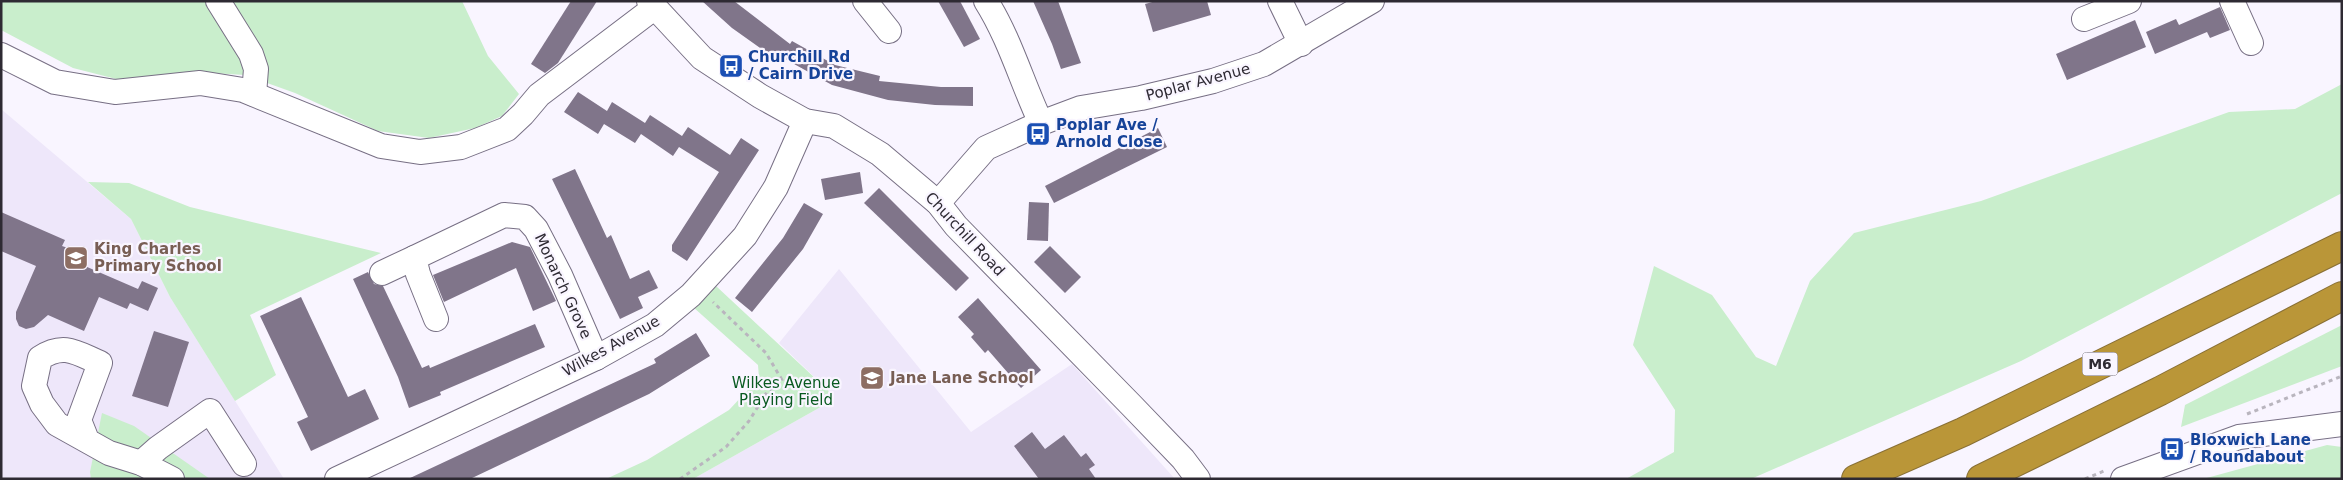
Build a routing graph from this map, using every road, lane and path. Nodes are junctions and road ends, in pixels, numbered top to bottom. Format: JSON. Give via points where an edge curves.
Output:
{"nodes":[{"id":1,"x":218,"y":1,"type":"edge"},
{"id":2,"x":865,"y":1,"type":"edge"},
{"id":3,"x":986,"y":1,"type":"edge"},
{"id":4,"x":1280,"y":1,"type":"edge"},
{"id":5,"x":1372,"y":1,"type":"edge"},
{"id":6,"x":2129,"y":1,"type":"edge"},
{"id":7,"x":2232,"y":1,"type":"edge"},
{"id":8,"x":652,"y":5,"type":"edge"},
{"id":9,"x":2084,"y":19,"type":"dead end"},
{"id":10,"x":889,"y":31,"type":"dead end"},
{"id":11,"x":2250,"y":43,"type":"dead end"},
{"id":12,"x":1302,"y":44,"type":"junction"},
{"id":13,"x":1,"y":55,"type":"edge"},
{"id":14,"x":254,"y":94,"type":"junction"},
{"id":15,"x":805,"y":121,"type":"junction"},
{"id":16,"x":1041,"y":123,"type":"junction"},
{"id":17,"x":938,"y":203,"type":"junction"},
{"id":18,"x":2342,"y":246,"type":"edge"},
{"id":19,"x":414,"y":258,"type":"junction"},
{"id":20,"x":382,"y":273,"type":"dead end"},
{"id":21,"x":698,"y":287,"type":"junction"},
{"id":22,"x":2342,"y":296,"type":"edge"},
{"id":23,"x":436,"y":318,"type":"dead end"},
{"id":24,"x":596,"y":358,"type":"junction"},
{"id":25,"x":2342,"y":424,"type":"edge"},
{"id":26,"x":87,"y":440,"type":"dead end"},
{"id":27,"x":142,"y":464,"type":"junction"},
{"id":28,"x":244,"y":464,"type":"dead end"},
{"id":29,"x":172,"y":479,"type":"edge"},
{"id":30,"x":336,"y":479,"type":"edge"},
{"id":31,"x":680,"y":479,"type":"edge"},
{"id":32,"x":1198,"y":479,"type":"edge"},
{"id":33,"x":1856,"y":479,"type":"edge"},
{"id":34,"x":1980,"y":479,"type":"edge"},
{"id":35,"x":2123,"y":479,"type":"edge"}],
"edges":[{"from":1,"to":14,"type":"street","via":[[251,54],[256,69]]},
{"from":2,"to":10,"type":"street"},
{"from":3,"to":16,"type":"street","via":[[999,21]]},
{"from":4,"to":12,"type":"street"},
{"from":5,"to":12,"type":"street","name":"Poplar Avenue"},
{"from":6,"to":9,"type":"street"},
{"from":7,"to":11,"type":"street"},
{"from":8,"to":14,"type":"street","via":[[539,95],[506,129],[461,147],[420,152],[381,146]]},
{"from":8,"to":15,"type":"street","name":"Churchill Road","via":[[702,58]]},
{"from":12,"to":16,"type":"street","name":"Poplar Avenue","via":[[1264,64],[1213,81],[1081,108]]},
{"from":13,"to":14,"type":"street","via":[[55,82],[114,92],[200,83]]},
{"from":15,"to":17,"type":"street","name":"Churchill Road","via":[[834,126],[880,154]]},
{"from":15,"to":21,"type":"street","name":"Wilkes Avenue","via":[[776,187],[745,236]]},
{"from":16,"to":17,"type":"street","name":"Poplar Avenue","via":[[986,148]]},
{"from":17,"to":32,"type":"street","name":"Churchill Road","via":[[956,226],[1183,459]]},
{"from":18,"to":33,"type":"highway","number":"M6","via":[[1963,432]]},
{"from":19,"to":20,"type":"street","name":"Monarch Grove"},
{"from":19,"to":23,"type":"street"},
{"from":19,"to":24,"type":"street","name":"Monarch Grove","via":[[504,215],[525,218],[536,229]]},
{"from":21,"to":24,"type":"street","name":"Wilkes Avenue","via":[[655,325]]},
{"from":21,"to":31,"type":"path","via":[[766,353],[782,380],[767,392],[749,421],[726,447]]},
{"from":22,"to":34,"type":"highway","via":[[2160,391]]},
{"from":24,"to":30,"type":"street","name":"Wilkes Avenue"},
{"from":25,"to":35,"type":"street","via":[[2240,437]]},
{"from":26,"to":27,"type":"street"},
{"from":27,"to":28,"type":"street","via":[[158,448],[210,411]]},
{"from":27,"to":29,"type":"street"}]}
